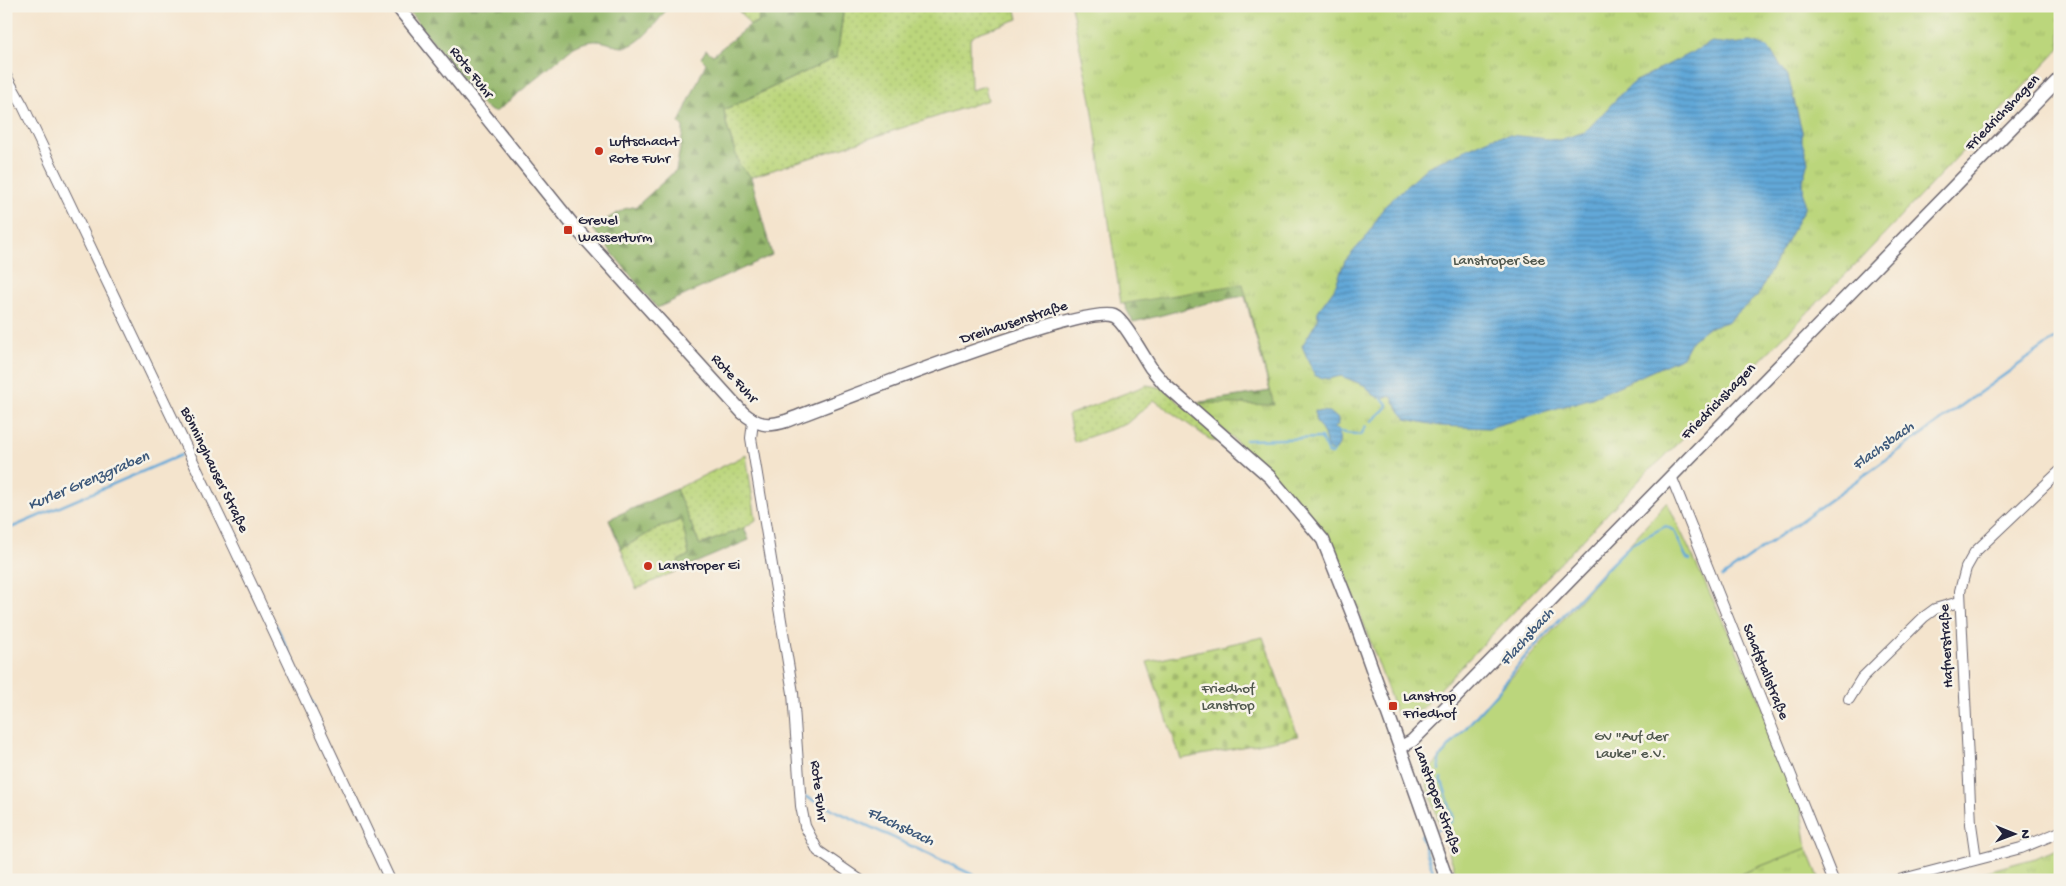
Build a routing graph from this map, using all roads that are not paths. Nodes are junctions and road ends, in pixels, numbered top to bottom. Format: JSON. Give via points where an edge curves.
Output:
{"nodes":[{"id":1,"x":397,"y":6,"type":"edge"},
{"id":2,"x":6,"y":76,"type":"edge"},
{"id":3,"x":2060,"y":78,"type":"edge"},
{"id":4,"x":753,"y":422,"type":"junction"},
{"id":5,"x":2060,"y":471,"type":"edge"},
{"id":6,"x":1671,"y":476,"type":"junction"},
{"id":7,"x":1959,"y":602,"type":"junction"},
{"id":8,"x":1354,"y":618,"type":"joint"},
{"id":9,"x":1849,"y":700,"type":"dead end"},
{"id":10,"x":1400,"y":747,"type":"junction"},
{"id":11,"x":2060,"y":832,"type":"edge"},
{"id":12,"x":1976,"y":859,"type":"junction"},
{"id":13,"x":390,"y":880,"type":"edge"},
{"id":14,"x":860,"y":880,"type":"edge"},
{"id":15,"x":1447,"y":880,"type":"edge"},
{"id":16,"x":1833,"y":880,"type":"edge"},
{"id":17,"x":1899,"y":880,"type":"edge"}],
"edges":[{"from":1,"to":4,"type":"main road","name":"Rote Fuhr","via":[[573,225]]},
{"from":2,"to":13,"type":"street","name":"Bönninghauser Straße","via":[[234,547]]},
{"from":3,"to":6,"type":"main road","name":"Friedrichshagen"},
{"from":4,"to":8,"type":"main road","name":"Dreihausenstraße","via":[[766,425],[786,422],[1033,330],[1092,315],[1114,315],[1166,386],[1270,477],[1317,532],[1330,555]]},
{"from":4,"to":14,"type":"street","name":"Rote Fuhr","via":[[751,438],[793,693],[805,826],[818,851]]},
{"from":5,"to":7,"type":"street","name":"Hafnerstraße","via":[[1975,552],[1966,568]]},
{"from":6,"to":10,"type":"main road","name":"Friedrichshagen","via":[[1412,741]]},
{"from":6,"to":16,"type":"street","name":"Schafstallstraße"},
{"from":7,"to":9,"type":"street","via":[[1935,609],[1924,617],[1862,678]]},
{"from":7,"to":12,"type":"street","name":"Hafnerstraße","via":[[1971,824]]},
{"from":8,"to":10,"type":"main road","name":"Lanstroper Straße"},
{"from":10,"to":15,"type":"main road","name":"Lanstroper Straße"},
{"from":11,"to":12,"type":"street","via":[[2021,848]]},
{"from":12,"to":17,"type":"street"}]}
